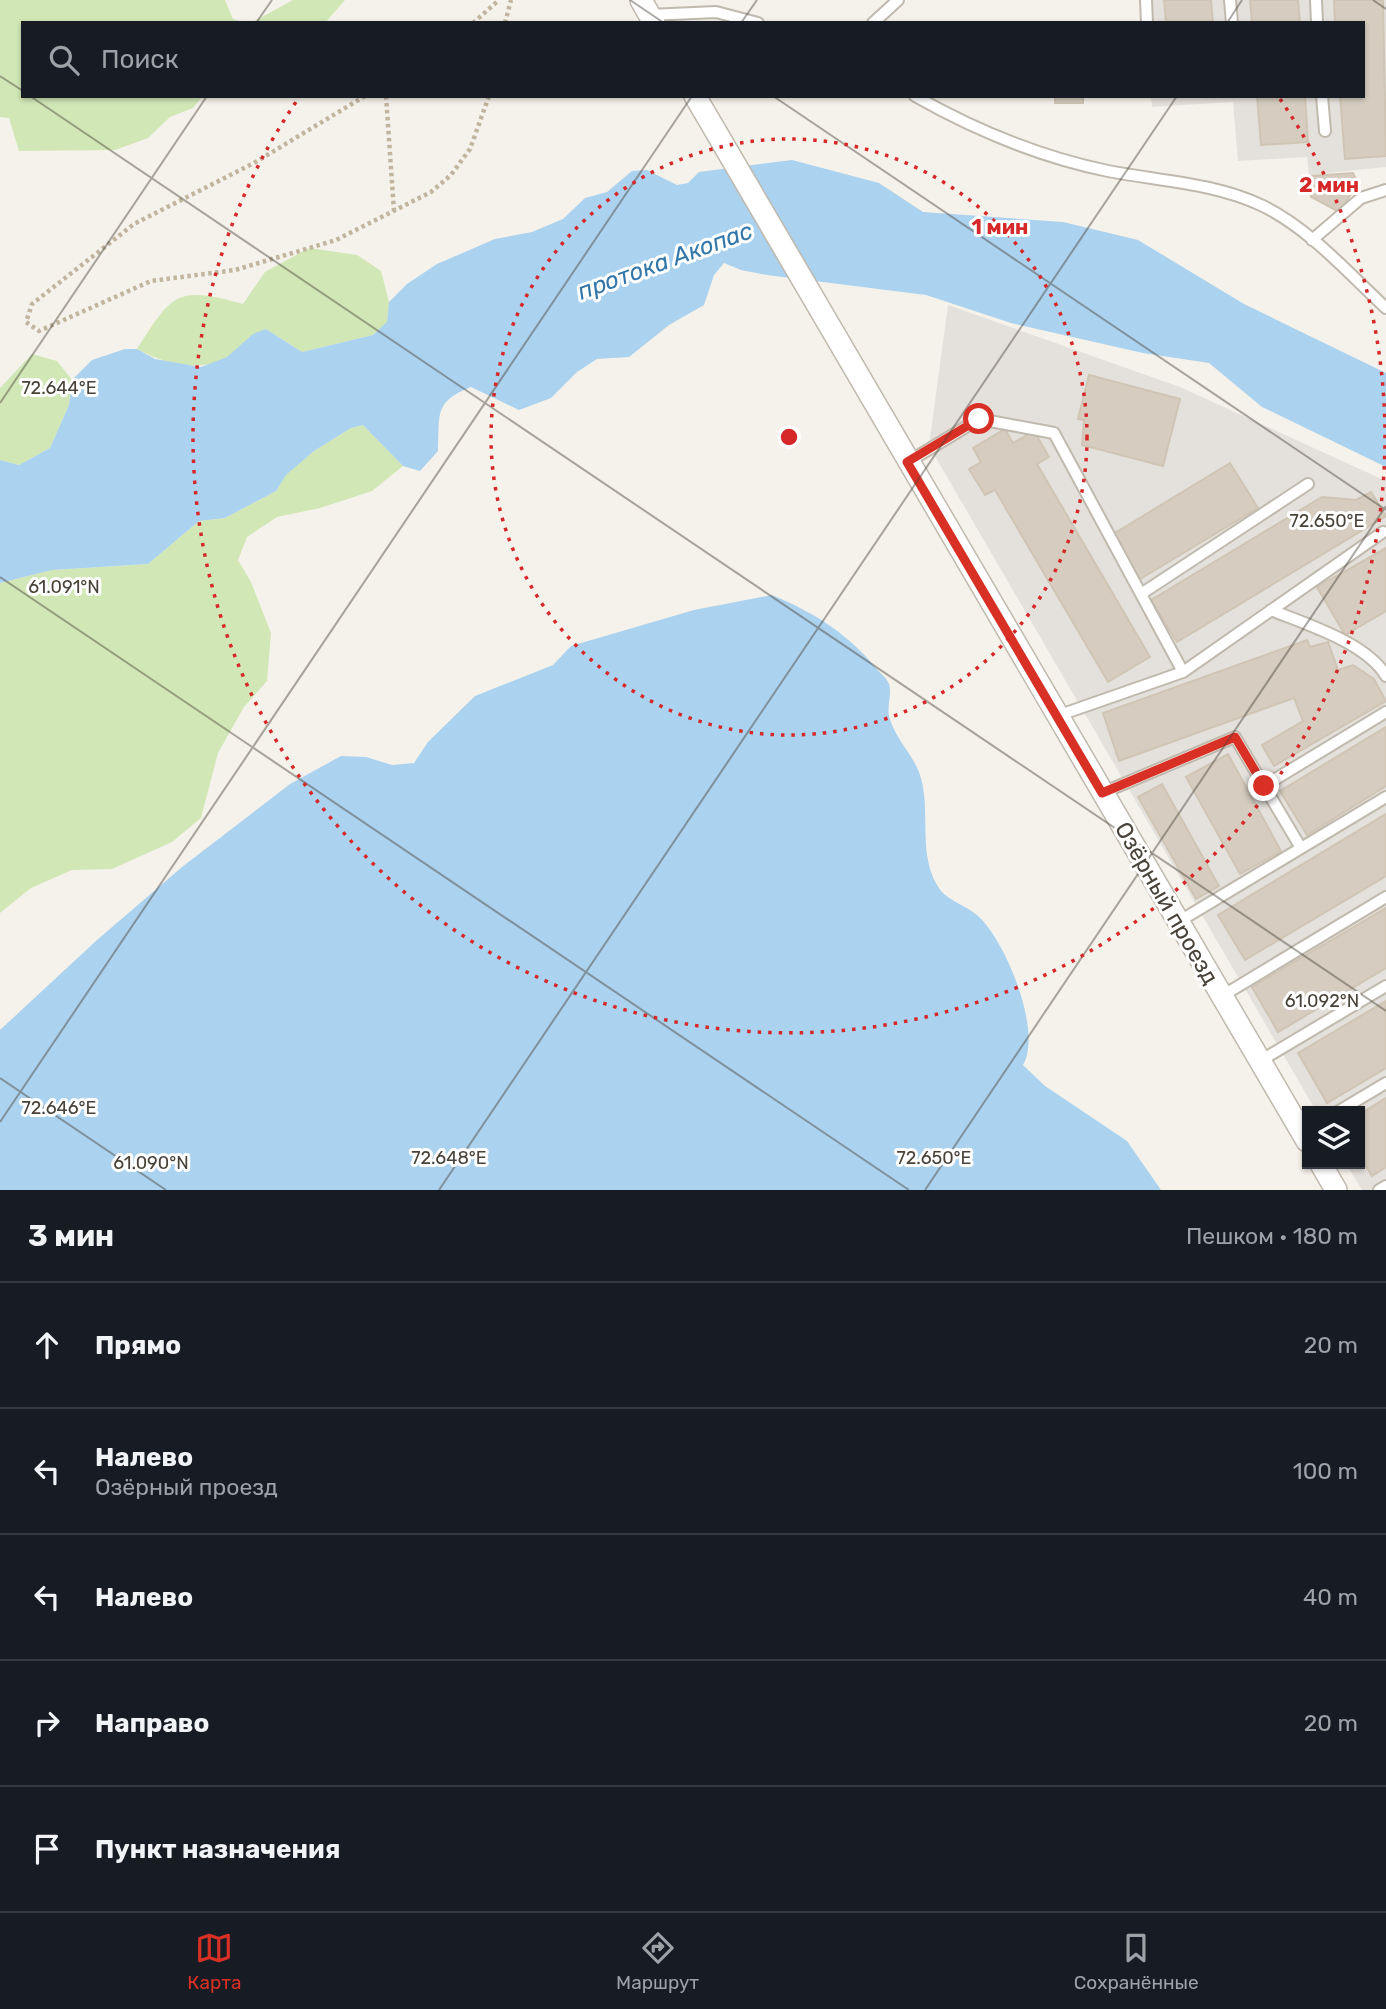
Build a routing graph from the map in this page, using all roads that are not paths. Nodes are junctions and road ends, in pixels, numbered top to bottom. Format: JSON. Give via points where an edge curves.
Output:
{"nodes":[{"id":1,"x":898,"y":0,"type":"edge"},
{"id":2,"x":1146,"y":0,"type":"edge"},
{"id":3,"x":1230,"y":0,"type":"edge"},
{"id":4,"x":1316,"y":0,"type":"edge"},
{"id":5,"x":648,"y":13,"type":"edge"},
{"id":6,"x":750,"y":21,"type":"edge"},
{"id":7,"x":875,"y":21,"type":"edge"},
{"id":8,"x":1147,"y":21,"type":"edge"},
{"id":9,"x":1232,"y":21,"type":"edge"},
{"id":10,"x":1317,"y":21,"type":"edge"},
{"id":11,"x":696,"y":98,"type":"edge"},
{"id":12,"x":919,"y":98,"type":"edge"},
{"id":13,"x":1322,"y":98,"type":"edge"},
{"id":14,"x":1325,"y":131,"type":"dead end"},
{"id":15,"x":1386,"y":190,"type":"edge"},
{"id":16,"x":1312,"y":240,"type":"junction"},
{"id":17,"x":1386,"y":308,"type":"edge"},
{"id":18,"x":907,"y":462,"type":"junction"},
{"id":19,"x":1308,"y":484,"type":"dead end"},
{"id":20,"x":1383,"y":532,"type":"dead end"},
{"id":21,"x":1141,"y":594,"type":"junction"},
{"id":22,"x":1271,"y":610,"type":"junction"},
{"id":23,"x":1183,"y":672,"type":"junction"},
{"id":24,"x":1386,"y":676,"type":"edge"},
{"id":25,"x":1386,"y":712,"type":"edge"},
{"id":26,"x":1057,"y":716,"type":"junction"},
{"id":27,"x":1264,"y":786,"type":"junction"},
{"id":28,"x":1102,"y":793,"type":"junction"},
{"id":29,"x":1386,"y":797,"type":"edge"},
{"id":30,"x":1301,"y":848,"type":"junction"},
{"id":31,"x":1386,"y":897,"type":"edge"},
{"id":32,"x":1178,"y":922,"type":"junction"},
{"id":33,"x":1386,"y":986,"type":"edge"},
{"id":34,"x":1222,"y":996,"type":"junction"},
{"id":35,"x":1260,"y":1061,"type":"junction"},
{"id":36,"x":1386,"y":1083,"type":"edge"},
{"id":37,"x":1347,"y":1106,"type":"edge"},
{"id":38,"x":1302,"y":1129,"type":"edge"},
{"id":39,"x":1324,"y":1169,"type":"edge"},
{"id":40,"x":1386,"y":1186,"type":"edge"},
{"id":41,"x":1336,"y":1190,"type":"edge"},
{"id":42,"x":1379,"y":1190,"type":"edge"}],
"edges":[{"from":1,"to":7,"type":"lane"},
{"from":2,"to":8,"type":"lane"},
{"from":3,"to":9,"type":"lane"},
{"from":4,"to":10,"type":"lane"},
{"from":5,"to":6,"type":"lane","via":[[716,12]]},
{"from":11,"to":18,"type":"street","name":"Озёрный проезд"},
{"from":12,"to":16,"type":"lane","via":[[1010,143],[1105,170],[1237,195],[1265,207]]},
{"from":13,"to":14,"type":"lane"},
{"from":15,"to":16,"type":"lane","via":[[1361,198]]},
{"from":16,"to":17,"type":"lane"},
{"from":18,"to":21,"type":"lane","via":[[979,419],[1054,433]]},
{"from":18,"to":26,"type":"street","name":"Озёрный проезд"},
{"from":19,"to":21,"type":"lane"},
{"from":20,"to":22,"type":"lane"},
{"from":21,"to":23,"type":"lane"},
{"from":22,"to":23,"type":"lane"},
{"from":22,"to":24,"type":"lane","via":[[1334,635],[1380,665]]},
{"from":23,"to":26,"type":"lane"},
{"from":25,"to":27,"type":"lane"},
{"from":26,"to":28,"type":"street","name":"Озёрный проезд"},
{"from":27,"to":28,"type":"lane","via":[[1235,737]]},
{"from":27,"to":30,"type":"lane"},
{"from":28,"to":32,"type":"street","name":"Озёрный проезд"},
{"from":29,"to":30,"type":"lane"},
{"from":30,"to":32,"type":"lane"},
{"from":31,"to":34,"type":"lane"},
{"from":32,"to":34,"type":"street","name":"Озёрный проезд"},
{"from":33,"to":35,"type":"lane"},
{"from":34,"to":35,"type":"street","name":"Озёрный проезд"},
{"from":35,"to":38,"type":"street","name":"Озёрный проезд"},
{"from":36,"to":37,"type":"lane"},
{"from":39,"to":41,"type":"street"},
{"from":40,"to":42,"type":"lane"}]}
